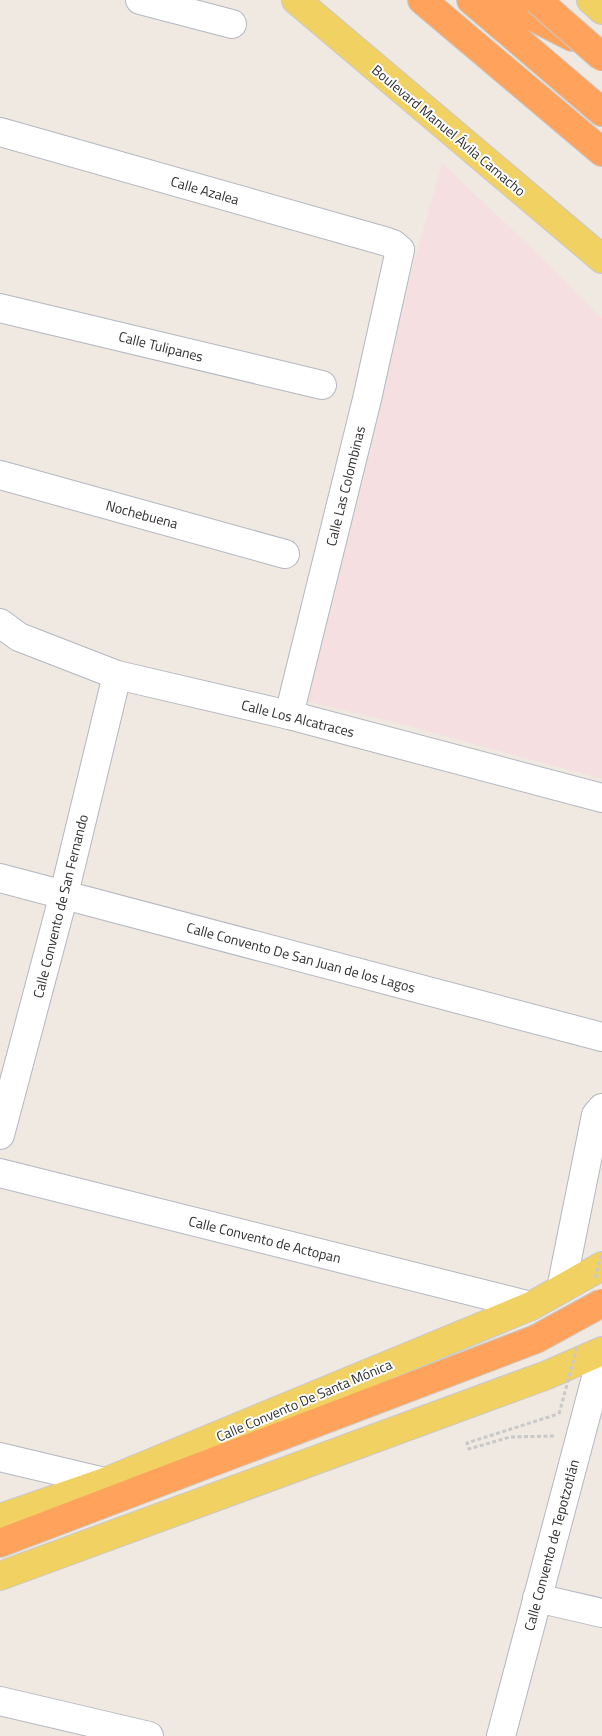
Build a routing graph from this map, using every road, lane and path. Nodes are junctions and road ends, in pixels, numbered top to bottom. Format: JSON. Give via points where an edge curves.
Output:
{"nodes":[{"id":1,"x":140,"y":0,"type":"edge"},
{"id":2,"x":296,"y":0,"type":"edge"},
{"id":3,"x":422,"y":0,"type":"edge"},
{"id":4,"x":470,"y":0,"type":"edge"},
{"id":5,"x":500,"y":0,"type":"edge"},
{"id":6,"x":537,"y":0,"type":"edge"},
{"id":7,"x":591,"y":0,"type":"edge"},
{"id":8,"x":602,"y":10,"type":"edge"},
{"id":9,"x":232,"y":24,"type":"dead end"},
{"id":10,"x":602,"y":53,"type":"edge"},
{"id":11,"x":602,"y":57,"type":"edge"},
{"id":12,"x":602,"y":112,"type":"edge"},
{"id":13,"x":0,"y":132,"type":"edge"},
{"id":14,"x":602,"y":152,"type":"edge"},
{"id":15,"x":399,"y":258,"type":"joint"},
{"id":16,"x":602,"y":259,"type":"edge"},
{"id":17,"x":0,"y":308,"type":"edge"},
{"id":18,"x":322,"y":385,"type":"dead end"},
{"id":19,"x":0,"y":475,"type":"edge"},
{"id":20,"x":285,"y":554,"type":"dead end"},
{"id":21,"x":0,"y":623,"type":"edge"},
{"id":22,"x":117,"y":675,"type":"junction"},
{"id":23,"x":289,"y":715,"type":"junction"},
{"id":24,"x":602,"y":798,"type":"edge"},
{"id":25,"x":0,"y":878,"type":"edge"},
{"id":26,"x":64,"y":894,"type":"junction"},
{"id":27,"x":602,"y":1036,"type":"edge"},
{"id":28,"x":602,"y":1108,"type":"edge"},
{"id":29,"x":0,"y":1135,"type":"edge"},
{"id":30,"x":0,"y":1173,"type":"edge"},
{"id":31,"x":602,"y":1266,"type":"edge"},
{"id":32,"x":561,"y":1289,"type":"junction"},
{"id":33,"x":602,"y":1303,"type":"edge"},
{"id":34,"x":530,"y":1306,"type":"junction"},
{"id":35,"x":602,"y":1351,"type":"edge"},
{"id":36,"x":602,"y":1355,"type":"edge"},
{"id":37,"x":559,"y":1414,"type":"dead end"},
{"id":38,"x":580,"y":1436,"type":"junction"},
{"id":39,"x":0,"y":1457,"type":"edge"},
{"id":40,"x":106,"y":1482,"type":"junction"},
{"id":41,"x":0,"y":1518,"type":"edge"},
{"id":42,"x":0,"y":1543,"type":"edge"},
{"id":43,"x":0,"y":1576,"type":"edge"},
{"id":44,"x":538,"y":1598,"type":"junction"},
{"id":45,"x":602,"y":1613,"type":"edge"},
{"id":46,"x":0,"y":1701,"type":"edge"},
{"id":47,"x":149,"y":1736,"type":"edge"},
{"id":48,"x":501,"y":1736,"type":"edge"}],
"edges":[{"from":1,"to":9,"type":"street"},
{"from":2,"to":16,"type":"main road","name":"Boulevard Manuel Ávila Camacho"},
{"from":3,"to":14,"type":"highway"},
{"from":4,"to":12,"type":"highway"},
{"from":5,"to":10,"type":"highway"},
{"from":6,"to":11,"type":"highway","bridge":true},
{"from":7,"to":8,"type":"main road"},
{"from":13,"to":15,"type":"street","name":"Calle Azalea","via":[[384,240],[400,250]]},
{"from":15,"to":23,"type":"street","name":"Calle Las Colombinas"},
{"from":17,"to":18,"type":"street","name":"Calle Tulipanes"},
{"from":19,"to":20,"type":"street","name":"Nochebuena"},
{"from":21,"to":22,"type":"street","name":"Calle Los Alcatraces","via":[[19,637]]},
{"from":22,"to":23,"type":"street","name":"Calle Los Alcatraces"},
{"from":22,"to":26,"type":"street","name":"Calle Convento de San Fernando"},
{"from":23,"to":24,"type":"street","name":"Calle Los Alcatraces"},
{"from":25,"to":26,"type":"street","name":"Calle Convento De San Juan de los Lagos"},
{"from":26,"to":27,"type":"street","name":"Calle Convento De San Juan de los Lagos"},
{"from":26,"to":29,"type":"street","name":"Calle Convento de San Fernando"},
{"from":28,"to":32,"type":"street","via":[[596,1115]]},
{"from":30,"to":34,"type":"street","name":"Calle Convento de Actopan"},
{"from":31,"to":32,"type":"main road","name":"Calle Convento De Santa Mónica"},
{"from":32,"to":34,"type":"main road","name":"Calle Convento De Santa Mónica"},
{"from":33,"to":42,"type":"highway","bridge":true,"via":[[536,1339]]},
{"from":34,"to":40,"type":"main road","name":"Calle Convento De Santa Mónica"},
{"from":35,"to":43,"type":"main road","via":[[538,1378]]},
{"from":36,"to":38,"type":"street","name":"Calle Convento de Tepotzotlán"},
{"from":37,"to":38,"type":"path","via":[[467,1443],[469,1449],[510,1437]]},
{"from":38,"to":44,"type":"street","name":"Calle Convento de Tepotzotlán"},
{"from":39,"to":40,"type":"street"},
{"from":40,"to":41,"type":"main road","name":"Calle Convento De Santa Mónica"},
{"from":44,"to":45,"type":"street"},
{"from":44,"to":48,"type":"street","name":"Calle Convento de Tepotzotlán"},
{"from":46,"to":47,"type":"street"}]}
